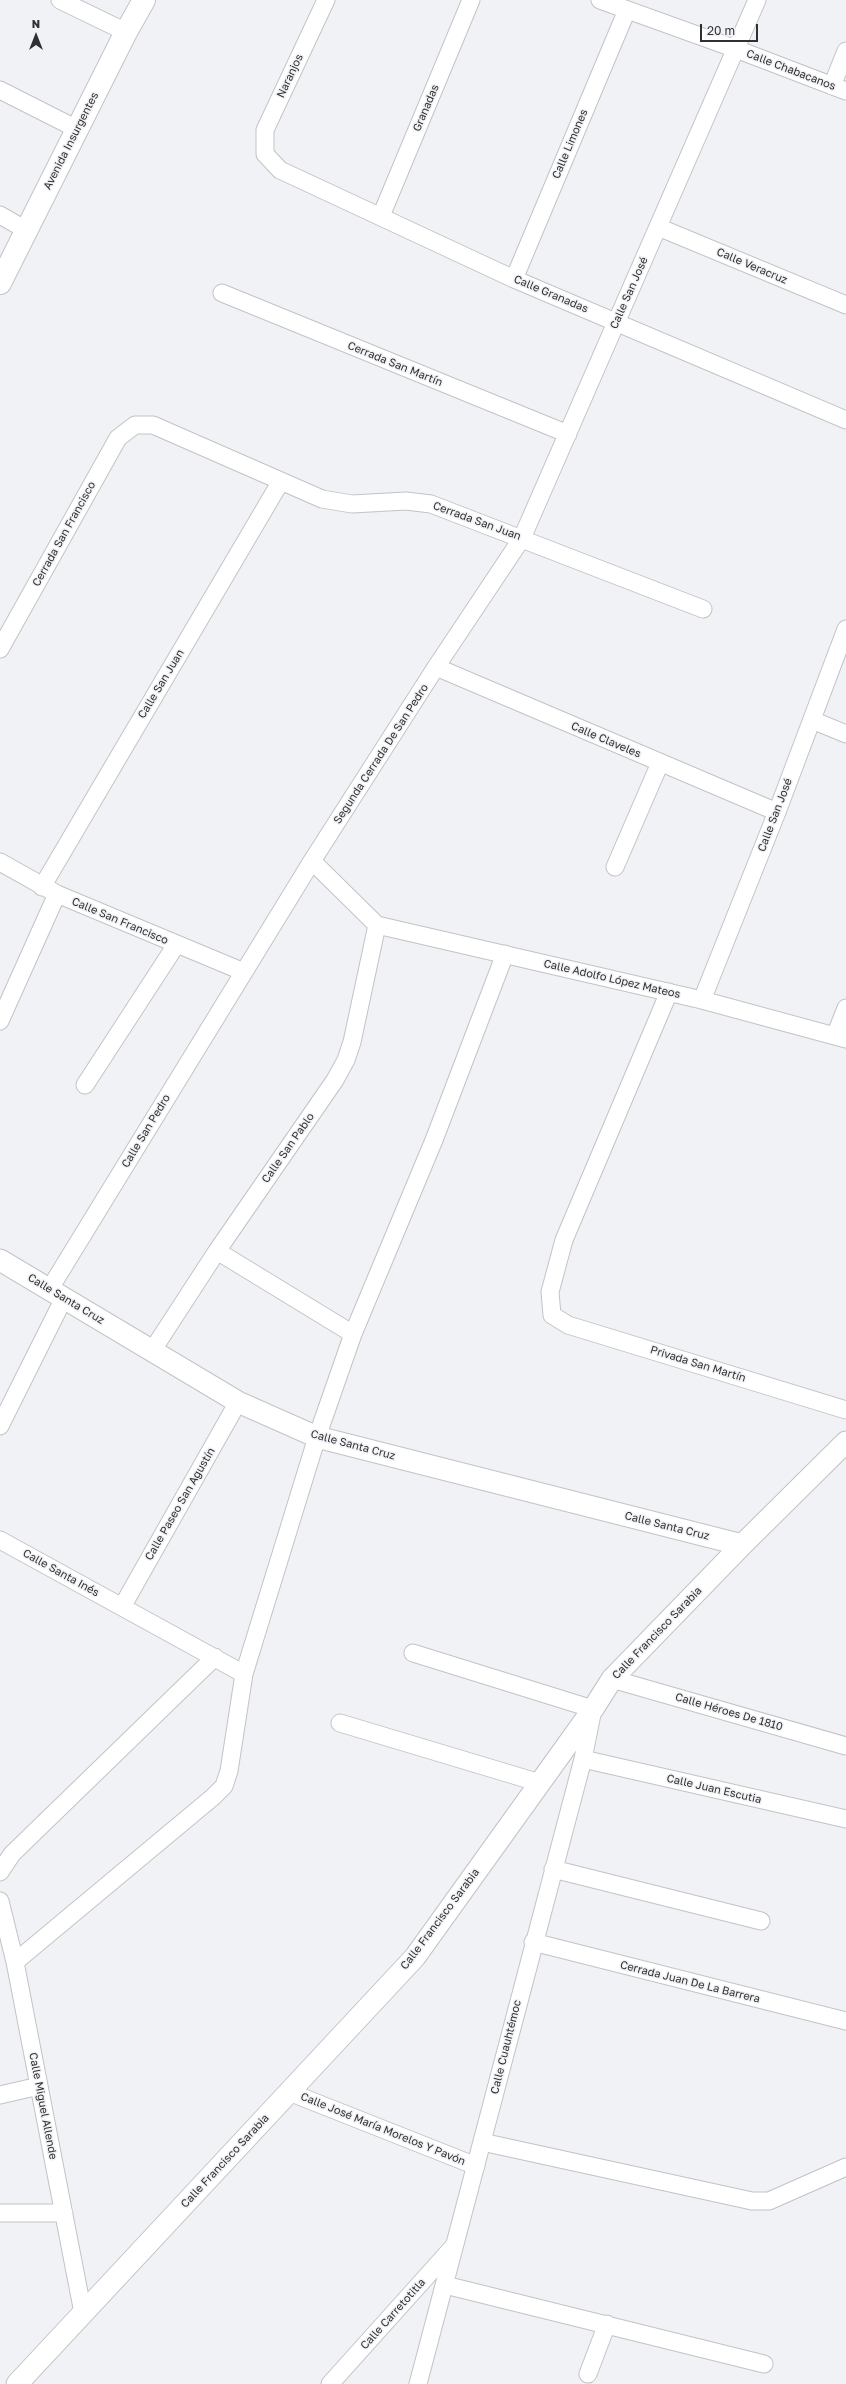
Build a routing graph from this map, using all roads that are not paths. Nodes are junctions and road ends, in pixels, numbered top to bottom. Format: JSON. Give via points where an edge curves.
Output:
{"nodes":[{"id":1,"x":60,"y":0,"type":"edge"},
{"id":2,"x":144,"y":0,"type":"edge"},
{"id":3,"x":326,"y":0,"type":"edge"},
{"id":4,"x":471,"y":0,"type":"edge"},
{"id":5,"x":600,"y":0,"type":"edge"},
{"id":6,"x":757,"y":0,"type":"edge"},
{"id":7,"x":627,"y":10,"type":"junction"},
{"id":8,"x":126,"y":32,"type":"junction"},
{"id":9,"x":736,"y":49,"type":"junction"},
{"id":10,"x":846,"y":51,"type":"edge"},
{"id":11,"x":839,"y":89,"type":"edge"},
{"id":12,"x":0,"y":90,"type":"edge"},
{"id":13,"x":77,"y":129,"type":"junction"},
{"id":14,"x":265,"y":154,"type":"joint"},
{"id":15,"x":0,"y":216,"type":"edge"},
{"id":16,"x":381,"y":216,"type":"junction"},
{"id":17,"x":658,"y":227,"type":"junction"},
{"id":18,"x":26,"y":230,"type":"junction"},
{"id":19,"x":514,"y":279,"type":"junction"},
{"id":20,"x":0,"y":283,"type":"edge"},
{"id":21,"x":222,"y":293,"type":"dead end"},
{"id":22,"x":846,"y":305,"type":"edge"},
{"id":23,"x":617,"y":322,"type":"junction"},
{"id":24,"x":846,"y":420,"type":"edge"},
{"id":25,"x":134,"y":425,"type":"joint"},
{"id":26,"x":568,"y":434,"type":"junction"},
{"id":27,"x":281,"y":482,"type":"junction"},
{"id":28,"x":522,"y":538,"type":"junction"},
{"id":29,"x":703,"y":609,"type":"dead end"},
{"id":30,"x":846,"y":629,"type":"edge"},
{"id":31,"x":0,"y":649,"type":"edge"},
{"id":32,"x":436,"y":667,"type":"junction"},
{"id":33,"x":812,"y":720,"type":"junction"},
{"id":34,"x":846,"y":734,"type":"edge"},
{"id":35,"x":660,"y":763,"type":"junction"},
{"id":36,"x":777,"y":812,"type":"junction"},
{"id":37,"x":312,"y":861,"type":"junction"},
{"id":38,"x":0,"y":862,"type":"edge"},
{"id":39,"x":615,"y":867,"type":"dead end"},
{"id":40,"x":49,"y":891,"type":"junction"},
{"id":41,"x":377,"y":925,"type":"junction"},
{"id":42,"x":176,"y":945,"type":"junction"},
{"id":43,"x":505,"y":954,"type":"junction"},
{"id":44,"x":244,"y":972,"type":"junction"},
{"id":45,"x":669,"y":992,"type":"junction"},
{"id":46,"x":702,"y":1000,"type":"junction"},
{"id":47,"x":846,"y":1008,"type":"edge"},
{"id":48,"x":0,"y":1021,"type":"edge"},
{"id":49,"x":840,"y":1038,"type":"edge"},
{"id":50,"x":85,"y":1085,"type":"dead end"},
{"id":51,"x":217,"y":1251,"type":"junction"},
{"id":52,"x":0,"y":1260,"type":"edge"},
{"id":53,"x":56,"y":1294,"type":"junction"},
{"id":54,"x":353,"y":1334,"type":"junction"},
{"id":55,"x":152,"y":1351,"type":"junction"},
{"id":56,"x":238,"y":1402,"type":"junction"},
{"id":57,"x":846,"y":1410,"type":"edge"},
{"id":58,"x":0,"y":1426,"type":"edge"},
{"id":59,"x":317,"y":1437,"type":"junction"},
{"id":60,"x":846,"y":1442,"type":"edge"},
{"id":61,"x":0,"y":1540,"type":"edge"},
{"id":62,"x":742,"y":1545,"type":"junction"},
{"id":63,"x":122,"y":1606,"type":"junction"},
{"id":64,"x":413,"y":1653,"type":"dead end"},
{"id":65,"x":216,"y":1658,"type":"junction"},
{"id":66,"x":244,"y":1674,"type":"junction"},
{"id":67,"x":612,"y":1679,"type":"junction"},
{"id":68,"x":593,"y":1709,"type":"junction"},
{"id":69,"x":340,"y":1723,"type":"dead end"},
{"id":70,"x":846,"y":1746,"type":"edge"},
{"id":71,"x":583,"y":1759,"type":"junction"},
{"id":72,"x":540,"y":1783,"type":"junction"},
{"id":73,"x":846,"y":1820,"type":"edge"},
{"id":74,"x":553,"y":1869,"type":"junction"},
{"id":75,"x":0,"y":1872,"type":"edge"},
{"id":76,"x":0,"y":1901,"type":"edge"},
{"id":77,"x":761,"y":1921,"type":"dead end"},
{"id":78,"x":534,"y":1942,"type":"junction"},
{"id":79,"x":15,"y":1962,"type":"junction"},
{"id":80,"x":846,"y":2021,"type":"edge"},
{"id":81,"x":39,"y":2086,"type":"junction"},
{"id":82,"x":289,"y":2092,"type":"junction"},
{"id":83,"x":0,"y":2095,"type":"edge"},
{"id":84,"x":482,"y":2142,"type":"junction"},
{"id":85,"x":476,"y":2166,"type":"junction"},
{"id":86,"x":846,"y":2167,"type":"edge"},
{"id":87,"x":0,"y":2213,"type":"edge"},
{"id":88,"x":64,"y":2213,"type":"junction"},
{"id":89,"x":456,"y":2244,"type":"junction"},
{"id":90,"x":445,"y":2285,"type":"junction"},
{"id":91,"x":84,"y":2313,"type":"junction"},
{"id":92,"x":607,"y":2324,"type":"junction"},
{"id":93,"x":764,"y":2364,"type":"dead end"},
{"id":94,"x":588,"y":2374,"type":"dead end"},
{"id":95,"x":16,"y":2384,"type":"edge"},
{"id":96,"x":330,"y":2384,"type":"edge"},
{"id":97,"x":418,"y":2384,"type":"edge"}],
"edges":[{"from":1,"to":8,"type":"street"},
{"from":2,"to":8,"type":"main road","name":"Avenida Insurgentes"},
{"from":3,"to":14,"type":"street","name":"Naranjos","via":[[265,130]]},
{"from":4,"to":16,"type":"street","name":"Granadas"},
{"from":5,"to":7,"type":"street","name":"Calle Chabacanos"},
{"from":6,"to":9,"type":"street"},
{"from":7,"to":9,"type":"street","name":"Calle Chabacanos"},
{"from":7,"to":19,"type":"street","name":"Calle Limones"},
{"from":8,"to":13,"type":"main road","name":"Avenida Insurgentes"},
{"from":9,"to":11,"type":"street","name":"Calle Chabacanos"},
{"from":9,"to":17,"type":"street","name":"Calle San José"},
{"from":10,"to":11,"type":"street"},
{"from":12,"to":13,"type":"street"},
{"from":13,"to":18,"type":"main road","name":"Avenida Insurgentes"},
{"from":14,"to":16,"type":"street","name":"Calle Granadas","via":[[280,170]]},
{"from":15,"to":18,"type":"street"},
{"from":16,"to":19,"type":"street","name":"Calle Granadas"},
{"from":17,"to":22,"type":"street","name":"Calle Veracruz"},
{"from":17,"to":23,"type":"street","name":"Calle San José"},
{"from":18,"to":20,"type":"main road","name":"Avenida Insurgentes"},
{"from":19,"to":23,"type":"street","name":"Calle Granadas"},
{"from":21,"to":26,"type":"street","name":"Cerrada San Martín"},
{"from":23,"to":24,"type":"street","name":"Calle Granadas"},
{"from":23,"to":26,"type":"street","name":"Calle San José"},
{"from":25,"to":27,"type":"street","name":"Cerrada San Juan","via":[[152,425]]},
{"from":25,"to":31,"type":"street","name":"Cerrada San Francisco","via":[[118,438]]},
{"from":26,"to":28,"type":"street","name":"Calle San José"},
{"from":27,"to":28,"type":"street","name":"Cerrada San Juan","via":[[322,499],[352,504],[406,501],[431,504]]},
{"from":27,"to":40,"type":"street","name":"Calle San Juan"},
{"from":28,"to":29,"type":"street","name":"Cerrada San Juan"},
{"from":28,"to":32,"type":"street","name":"Segunda Cerrada De San Pedro"},
{"from":30,"to":33,"type":"street","name":"Calle San José"},
{"from":32,"to":35,"type":"street","name":"Calle Claveles"},
{"from":32,"to":37,"type":"street","name":"Segunda Cerrada De San Pedro"},
{"from":33,"to":34,"type":"street"},
{"from":33,"to":36,"type":"street","name":"Calle San José"},
{"from":35,"to":36,"type":"street","name":"Calle Claveles"},
{"from":35,"to":39,"type":"street"},
{"from":36,"to":46,"type":"street","name":"Calle San José"},
{"from":37,"to":41,"type":"street"},
{"from":37,"to":44,"type":"street","name":"Segunda Cerrada De San Pedro"},
{"from":38,"to":40,"type":"street","name":"Calle San Francisco"},
{"from":40,"to":42,"type":"street","name":"Calle San Francisco"},
{"from":40,"to":48,"type":"street","name":"Calle San Juan"},
{"from":41,"to":43,"type":"street","name":"Calle Adolfo López Mateos"},
{"from":41,"to":51,"type":"street","name":"Calle San Pablo","via":[[346,1060],[335,1080]]},
{"from":42,"to":44,"type":"street","name":"Calle San Francisco"},
{"from":42,"to":50,"type":"street"},
{"from":43,"to":45,"type":"street","name":"Calle Adolfo López Mateos"},
{"from":43,"to":54,"type":"street","via":[[434,1140]]},
{"from":44,"to":53,"type":"street","name":"Calle San Pedro"},
{"from":45,"to":46,"type":"street","name":"Calle Adolfo López Mateos"},
{"from":45,"to":57,"type":"street","name":"Privada San Martín","via":[[564,1240],[550,1292],[552,1315],[568,1325]]},
{"from":46,"to":49,"type":"street","name":"Calle Adolfo López Mateos"},
{"from":47,"to":49,"type":"street"},
{"from":51,"to":54,"type":"street"},
{"from":51,"to":55,"type":"street","name":"Calle San Pablo"},
{"from":52,"to":53,"type":"street","name":"Calle Santa Cruz"},
{"from":53,"to":55,"type":"street","name":"Calle Santa Cruz"},
{"from":53,"to":58,"type":"street","name":"Calle San Pedro"},
{"from":54,"to":59,"type":"street"},
{"from":55,"to":56,"type":"street","name":"Calle Santa Cruz"},
{"from":56,"to":59,"type":"street","name":"Calle Santa Cruz"},
{"from":56,"to":63,"type":"street","name":"Calle Paseo San Agustín"},
{"from":59,"to":62,"type":"street","name":"Calle Santa Cruz"},
{"from":59,"to":66,"type":"street"},
{"from":60,"to":62,"type":"street","name":"Calle Francisco Sarabia"},
{"from":61,"to":63,"type":"street","name":"Calle Santa Inés"},
{"from":62,"to":67,"type":"street","name":"Calle Francisco Sarabia"},
{"from":63,"to":65,"type":"street","name":"Calle Santa Inés"},
{"from":64,"to":68,"type":"street"},
{"from":65,"to":66,"type":"street","name":"Calle Santa Inés"},
{"from":65,"to":75,"type":"street","via":[[12,1854]]},
{"from":66,"to":79,"type":"street","via":[[229,1771],[224,1786],[213,1798]]},
{"from":67,"to":68,"type":"street","name":"Calle Francisco Sarabia"},
{"from":67,"to":70,"type":"street","name":"Calle Héroes De 1810"},
{"from":68,"to":71,"type":"street","name":"Calle Cuauhtémoc"},
{"from":68,"to":72,"type":"street","name":"Calle Francisco Sarabia"},
{"from":69,"to":72,"type":"street"},
{"from":71,"to":73,"type":"street","name":"Calle Juan Escutia"},
{"from":71,"to":74,"type":"street","name":"Calle Cuauhtémoc"},
{"from":72,"to":82,"type":"street","name":"Calle Francisco Sarabia","via":[[415,1957]]},
{"from":74,"to":77,"type":"street"},
{"from":74,"to":78,"type":"street","name":"Calle Cuauhtémoc"},
{"from":76,"to":79,"type":"street","name":"Calle Miguel Allende"},
{"from":78,"to":80,"type":"street","name":"Cerrada Juan De La Barrera"},
{"from":78,"to":84,"type":"street","name":"Calle Cuauhtémoc"},
{"from":79,"to":81,"type":"street","name":"Calle Miguel Allende"},
{"from":81,"to":83,"type":"street"},
{"from":81,"to":88,"type":"street","name":"Calle Miguel Allende"},
{"from":82,"to":85,"type":"street","name":"Calle José María Morelos Y Pavón"},
{"from":82,"to":91,"type":"street","name":"Calle Francisco Sarabia"},
{"from":84,"to":85,"type":"street","name":"Calle Cuauhtémoc"},
{"from":84,"to":86,"type":"street","via":[[752,2201],[769,2201]]},
{"from":85,"to":89,"type":"street","name":"Calle Cuauhtémoc"},
{"from":87,"to":88,"type":"street"},
{"from":88,"to":91,"type":"street","name":"Calle Miguel Allende"},
{"from":89,"to":90,"type":"street","name":"Calle Cuauhtémoc"},
{"from":89,"to":96,"type":"street","name":"Calle Carretotitla"},
{"from":90,"to":92,"type":"street"},
{"from":90,"to":97,"type":"street","name":"Calle Cuauhtémoc"},
{"from":91,"to":95,"type":"street","name":"Calle Francisco Sarabia"},
{"from":92,"to":93,"type":"street"},
{"from":92,"to":94,"type":"street"}]}
